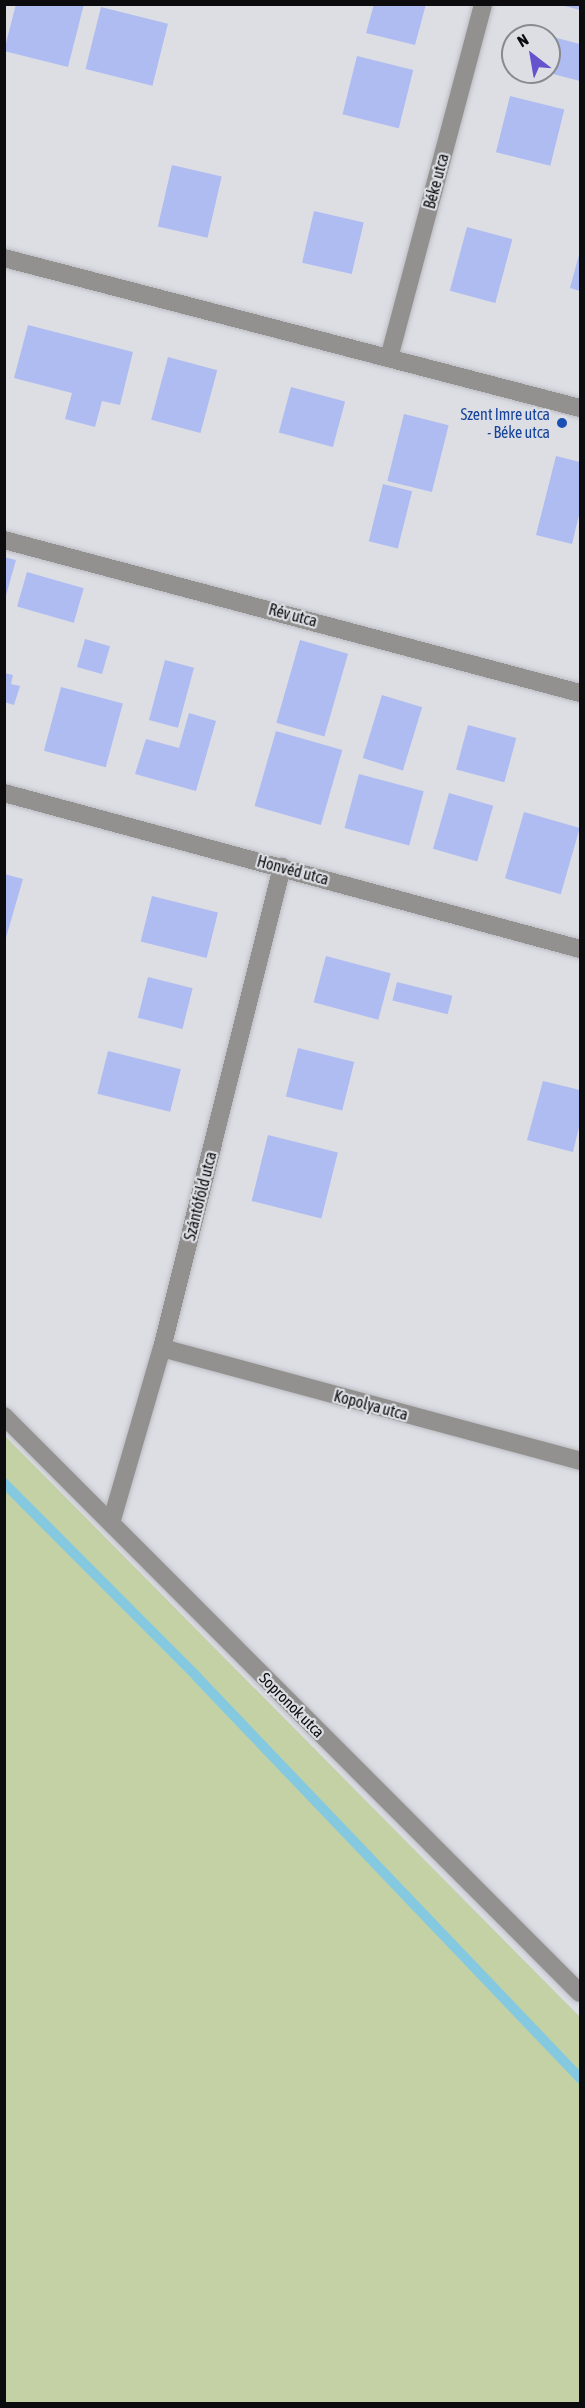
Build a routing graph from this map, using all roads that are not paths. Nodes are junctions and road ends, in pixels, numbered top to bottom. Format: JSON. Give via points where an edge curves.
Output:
{"nodes":[{"id":1,"x":483,"y":4,"type":"edge"},
{"id":2,"x":4,"y":258,"type":"edge"},
{"id":3,"x":389,"y":358,"type":"junction"},
{"id":4,"x":580,"y":408,"type":"edge"},
{"id":5,"x":4,"y":540,"type":"edge"},
{"id":6,"x":580,"y":693,"type":"edge"},
{"id":7,"x":4,"y":793,"type":"edge"},
{"id":8,"x":282,"y":867,"type":"junction"},
{"id":9,"x":580,"y":949,"type":"edge"},
{"id":10,"x":162,"y":1348,"type":"junction"},
{"id":11,"x":4,"y":1416,"type":"edge"},
{"id":12,"x":580,"y":1461,"type":"edge"},
{"id":13,"x":111,"y":1523,"type":"junction"},
{"id":14,"x":580,"y":1993,"type":"edge"}],
"edges":[{"from":1,"to":3,"type":"street","name":"Béke utca"},
{"from":2,"to":3,"type":"street"},
{"from":3,"to":4,"type":"street"},
{"from":5,"to":6,"type":"street","name":"Rév utca"},
{"from":7,"to":8,"type":"street","name":"Honvéd utca"},
{"from":8,"to":9,"type":"street","name":"Honvéd utca"},
{"from":8,"to":10,"type":"street","name":"Szántóföld utca"},
{"from":10,"to":12,"type":"street","name":"Kopolya utca"},
{"from":10,"to":13,"type":"street","name":"Szántóföld utca"},
{"from":11,"to":13,"type":"street","name":"Sopronok utca"},
{"from":13,"to":14,"type":"street","name":"Sopronok utca"}]}
